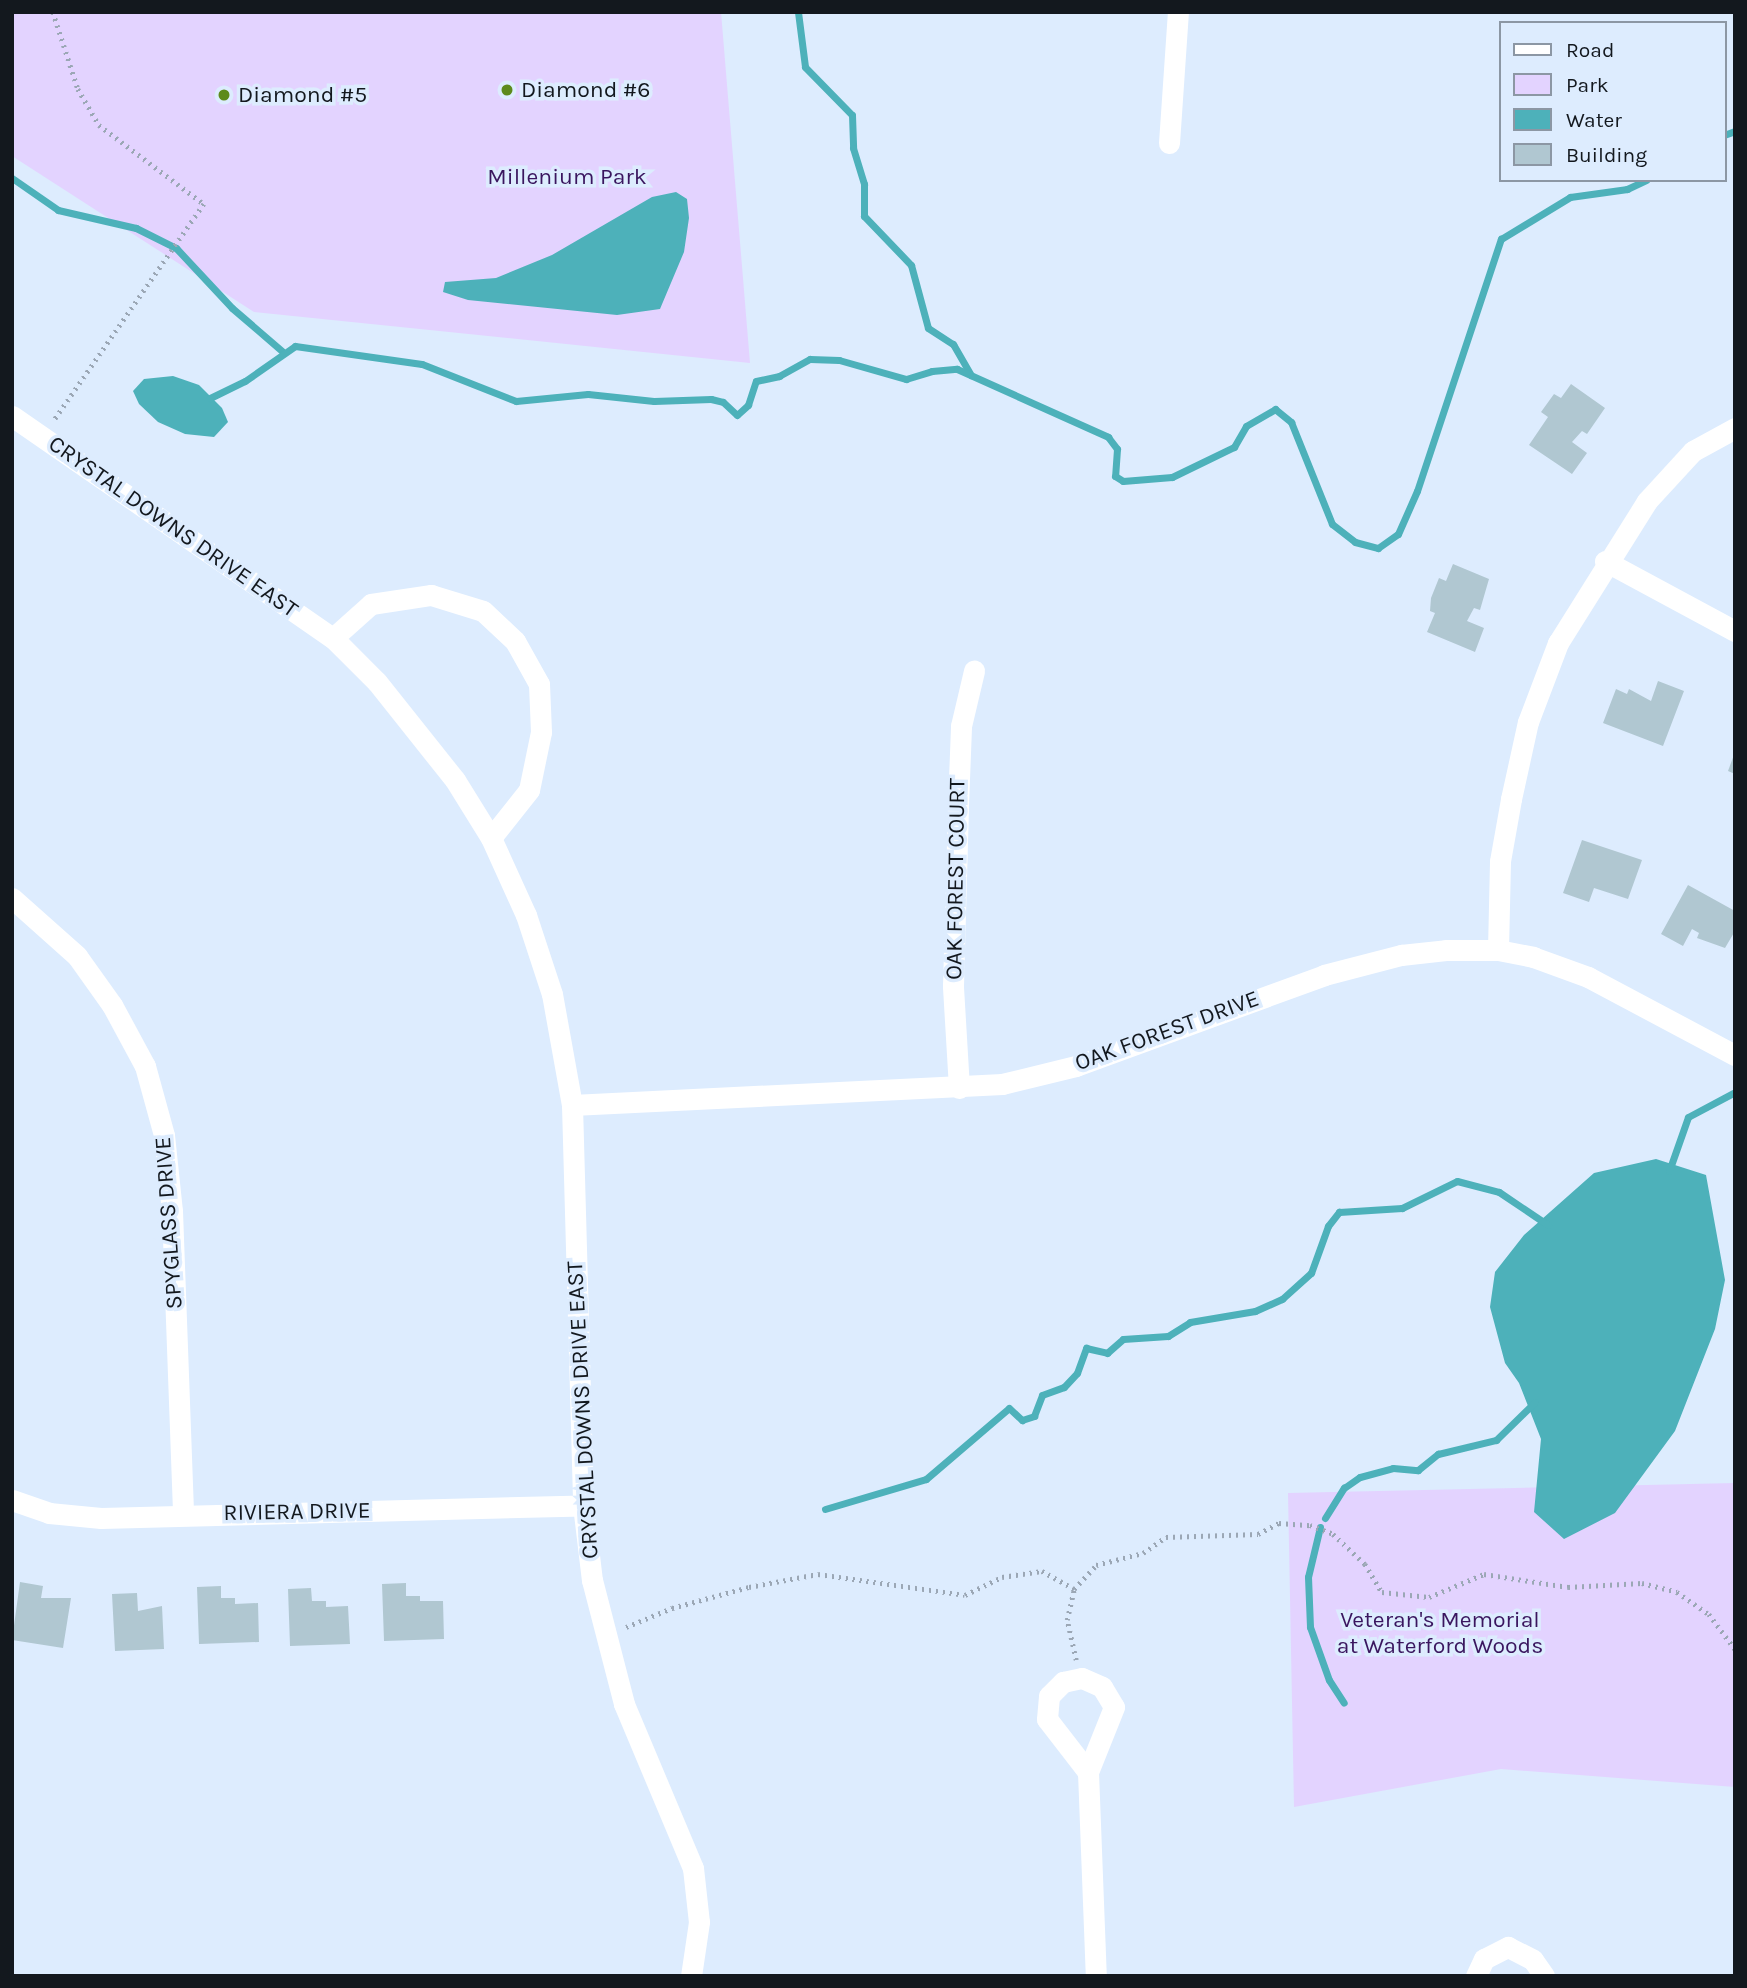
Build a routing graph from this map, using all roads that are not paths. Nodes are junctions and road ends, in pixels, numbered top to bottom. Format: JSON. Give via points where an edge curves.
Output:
{"nodes":[{"id":1,"x":1178,"y":12,"type":"edge"},
{"id":2,"x":1169,"y":144,"type":"dead end"},
{"id":3,"x":12,"y":416,"type":"edge"},
{"id":4,"x":1735,"y":428,"type":"edge"},
{"id":5,"x":1605,"y":561,"type":"junction"},
{"id":6,"x":1735,"y":631,"type":"edge"},
{"id":7,"x":332,"y":638,"type":"junction"},
{"id":8,"x":974,"y":671,"type":"dead end"},
{"id":9,"x":491,"y":838,"type":"junction"},
{"id":10,"x":12,"y":898,"type":"edge"},
{"id":11,"x":1498,"y":950,"type":"junction"},
{"id":12,"x":1735,"y":1055,"type":"edge"},
{"id":13,"x":959,"y":1088,"type":"junction"},
{"id":14,"x":572,"y":1105,"type":"junction"},
{"id":15,"x":12,"y":1500,"type":"edge"},
{"id":16,"x":583,"y":1506,"type":"junction"},
{"id":17,"x":183,"y":1514,"type":"junction"},
{"id":18,"x":1088,"y":1772,"type":"junction"},
{"id":19,"x":691,"y":1976,"type":"edge"},
{"id":20,"x":1096,"y":1976,"type":"edge"},
{"id":21,"x":1476,"y":1976,"type":"edge"},
{"id":22,"x":1544,"y":1976,"type":"edge"}],
"edges":[{"from":1,"to":2,"type":"street"},
{"from":3,"to":7,"type":"street","name":"CRYSTAL DOWNS DRIVE EAST"},
{"from":4,"to":5,"type":"street","via":[[1693,451],[1647,500]]},
{"from":5,"to":6,"type":"street"},
{"from":5,"to":11,"type":"street","via":[[1558,643],[1528,722],[1500,861]]},
{"from":7,"to":9,"type":"street","name":"CRYSTAL DOWNS DRIVE EAST","via":[[416,729]]},
{"from":7,"to":9,"type":"street","via":[[371,604],[431,595],[483,611],[515,641],[539,684],[541,732],[529,790]]},
{"from":8,"to":13,"type":"street","name":"OAK FOREST COURT","via":[[961,726],[958,804],[953,986]]},
{"from":9,"to":14,"type":"street","name":"CRYSTAL DOWNS DRIVE EAST","via":[[526,915],[552,994]]},
{"from":10,"to":17,"type":"street","name":"SPYGLASS DRIVE","via":[[77,956],[112,1005],[145,1066],[161,1124],[172,1211]]},
{"from":11,"to":12,"type":"street","name":"OAK FOREST DRIVE","via":[[1588,977]]},
{"from":11,"to":13,"type":"street","name":"OAK FOREST DRIVE","via":[[1401,955],[1311,979],[1076,1066]]},
{"from":13,"to":14,"type":"street","name":"OAK FOREST DRIVE"},
{"from":14,"to":16,"type":"street","name":"CRYSTAL DOWNS DRIVE EAST"},
{"from":15,"to":17,"type":"street","name":"RIVIERA DRIVE","via":[[48,1513],[101,1518]]},
{"from":16,"to":17,"type":"street","name":"RIVIERA DRIVE"},
{"from":16,"to":19,"type":"street","name":"CRYSTAL DOWNS DRIVE EAST","via":[[603,1633],[624,1704],[693,1868],[699,1922]]},
{"from":18,"to":18,"type":"street","via":[[1114,1707],[1102,1687],[1082,1678],[1063,1682],[1049,1696],[1047,1718]]},
{"from":18,"to":20,"type":"street"},
{"from":21,"to":22,"type":"street","via":[[1484,1959],[1508,1947],[1533,1960]]}]}
